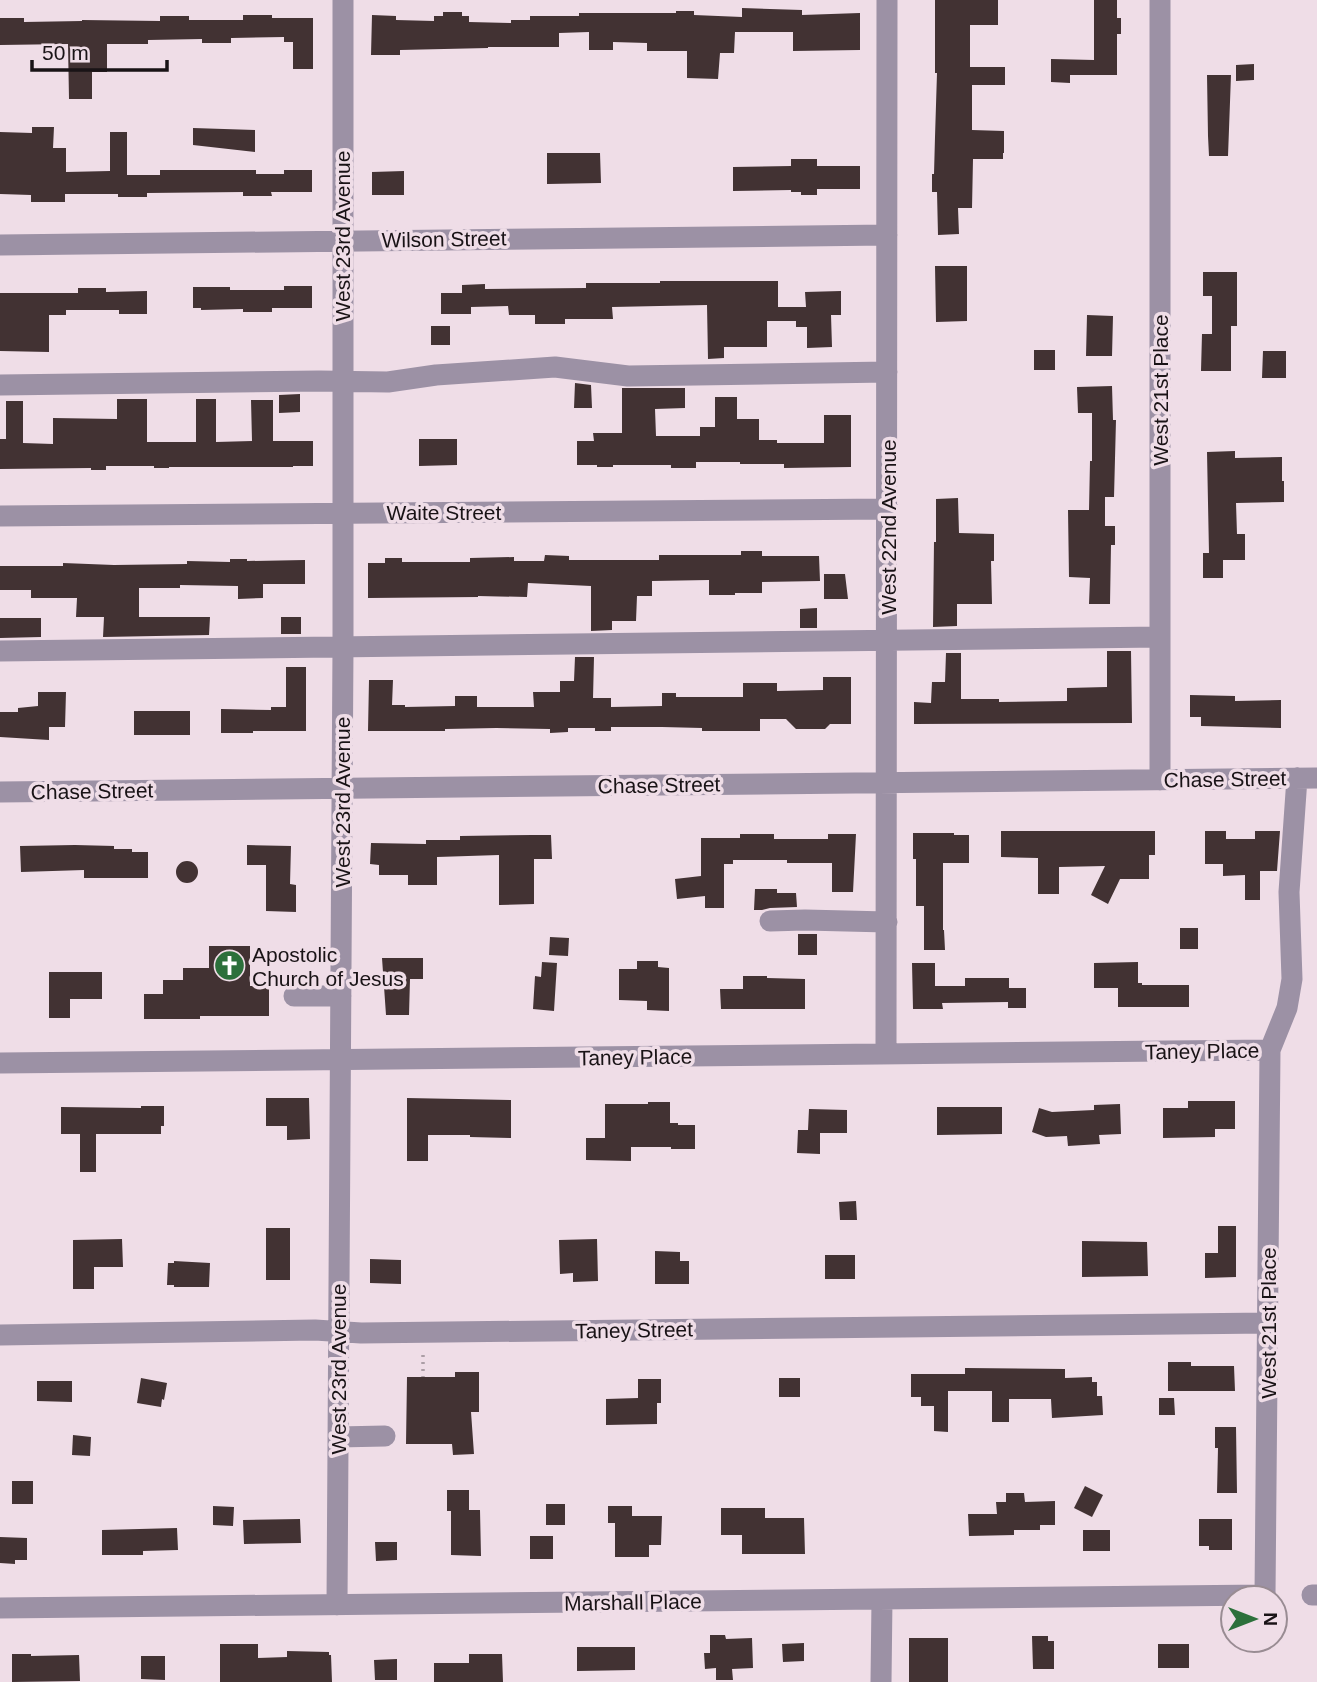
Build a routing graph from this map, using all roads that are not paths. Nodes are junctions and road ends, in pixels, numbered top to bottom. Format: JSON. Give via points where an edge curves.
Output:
{"nodes":[{"id":1,"x":342,"y":0,"type":"edge"},
{"id":2,"x":887,"y":0,"type":"edge"},
{"id":3,"x":1160,"y":0,"type":"edge"},
{"id":4,"x":887,"y":234,"type":"junction"},
{"id":5,"x":343,"y":240,"type":"junction"},
{"id":6,"x":0,"y":245,"type":"edge"},
{"id":7,"x":887,"y":372,"type":"junction"},
{"id":8,"x":342,"y":381,"type":"junction"},
{"id":9,"x":0,"y":385,"type":"edge"},
{"id":10,"x":888,"y":509,"type":"junction"},
{"id":11,"x":342,"y":513,"type":"junction"},
{"id":12,"x":0,"y":516,"type":"edge"},
{"id":13,"x":1160,"y":638,"type":"junction"},
{"id":14,"x":888,"y":640,"type":"junction"},
{"id":15,"x":343,"y":646,"type":"junction"},
{"id":16,"x":0,"y":651,"type":"edge"},
{"id":17,"x":1307,"y":778,"type":"edge"},
{"id":18,"x":1160,"y":780,"type":"junction"},
{"id":19,"x":887,"y":782,"type":"junction"},
{"id":20,"x":342,"y":788,"type":"junction"},
{"id":21,"x":0,"y":792,"type":"edge"},
{"id":22,"x":770,"y":921,"type":"dead end"},
{"id":23,"x":887,"y":922,"type":"junction"},
{"id":24,"x":294,"y":996,"type":"dead end"},
{"id":25,"x":341,"y":996,"type":"junction"},
{"id":26,"x":1270,"y":1050,"type":"junction"},
{"id":27,"x":886,"y":1054,"type":"junction"},
{"id":28,"x":340,"y":1060,"type":"junction"},
{"id":29,"x":0,"y":1063,"type":"edge"},
{"id":30,"x":1268,"y":1323,"type":"junction"},
{"id":31,"x":339,"y":1332,"type":"junction"},
{"id":32,"x":0,"y":1335,"type":"edge"},
{"id":33,"x":385,"y":1436,"type":"dead end"},
{"id":34,"x":338,"y":1437,"type":"junction"},
{"id":35,"x":1265,"y":1584,"type":"edge"},
{"id":36,"x":1219,"y":1595,"type":"edge"},
{"id":37,"x":882,"y":1599,"type":"junction"},
{"id":38,"x":337,"y":1605,"type":"junction"},
{"id":39,"x":0,"y":1608,"type":"edge"},
{"id":40,"x":881,"y":1682,"type":"edge"}],
"edges":[{"from":1,"to":5,"type":"street","name":"West 23rd Avenue"},
{"from":2,"to":4,"type":"street","name":"West 22nd Avenue"},
{"from":3,"to":13,"type":"street","name":"West 21st Place"},
{"from":4,"to":5,"type":"street","name":"Wilson Street"},
{"from":4,"to":7,"type":"street","name":"West 22nd Avenue"},
{"from":5,"to":6,"type":"street","name":"Wilson Street"},
{"from":5,"to":8,"type":"street","name":"West 23rd Avenue"},
{"from":7,"to":8,"type":"street","via":[[628,376],[555,367],[388,382]]},
{"from":7,"to":10,"type":"street","name":"West 22nd Avenue"},
{"from":8,"to":9,"type":"street"},
{"from":8,"to":11,"type":"street","name":"West 23rd Avenue"},
{"from":10,"to":11,"type":"street","name":"Waite Street"},
{"from":10,"to":14,"type":"street","name":"West 22nd Avenue"},
{"from":11,"to":12,"type":"street","name":"Waite Street"},
{"from":11,"to":15,"type":"street","name":"West 23rd Avenue"},
{"from":13,"to":14,"type":"street"},
{"from":13,"to":18,"type":"street","name":"West 21st Place"},
{"from":14,"to":15,"type":"street"},
{"from":14,"to":19,"type":"street","name":"West 22nd Avenue"},
{"from":15,"to":16,"type":"street"},
{"from":15,"to":20,"type":"street","name":"West 23rd Avenue"},
{"from":17,"to":18,"type":"street","name":"Chase Street"},
{"from":17,"to":26,"type":"street","via":[[1289,892],[1292,979],[1287,1008]]},
{"from":18,"to":19,"type":"street","name":"Chase Street"},
{"from":19,"to":20,"type":"street","name":"Chase Street"},
{"from":19,"to":23,"type":"street","name":"West 22nd Avenue"},
{"from":20,"to":21,"type":"street","name":"Chase Street"},
{"from":20,"to":25,"type":"street","name":"West 23rd Avenue"},
{"from":22,"to":23,"type":"street"},
{"from":23,"to":27,"type":"street","name":"West 22nd Avenue"},
{"from":24,"to":25,"type":"street"},
{"from":25,"to":28,"type":"street","name":"West 23rd Avenue"},
{"from":26,"to":27,"type":"street","name":"Taney Place"},
{"from":26,"to":30,"type":"street","name":"West 21st Place"},
{"from":27,"to":28,"type":"street","name":"Taney Place"},
{"from":28,"to":29,"type":"street","name":"Taney Place"},
{"from":28,"to":31,"type":"street","name":"West 23rd Avenue"},
{"from":30,"to":31,"type":"street","name":"Taney Street"},
{"from":30,"to":35,"type":"street","name":"West 21st Place"},
{"from":31,"to":32,"type":"street","name":"Taney Street"},
{"from":31,"to":34,"type":"street","name":"West 23rd Avenue"},
{"from":33,"to":34,"type":"street"},
{"from":34,"to":38,"type":"street","name":"West 23rd Avenue"},
{"from":36,"to":37,"type":"street","name":"Marshall Place"},
{"from":37,"to":38,"type":"street","name":"Marshall Place"},
{"from":37,"to":40,"type":"street"},
{"from":38,"to":39,"type":"street","name":"Marshall Place"}]}
